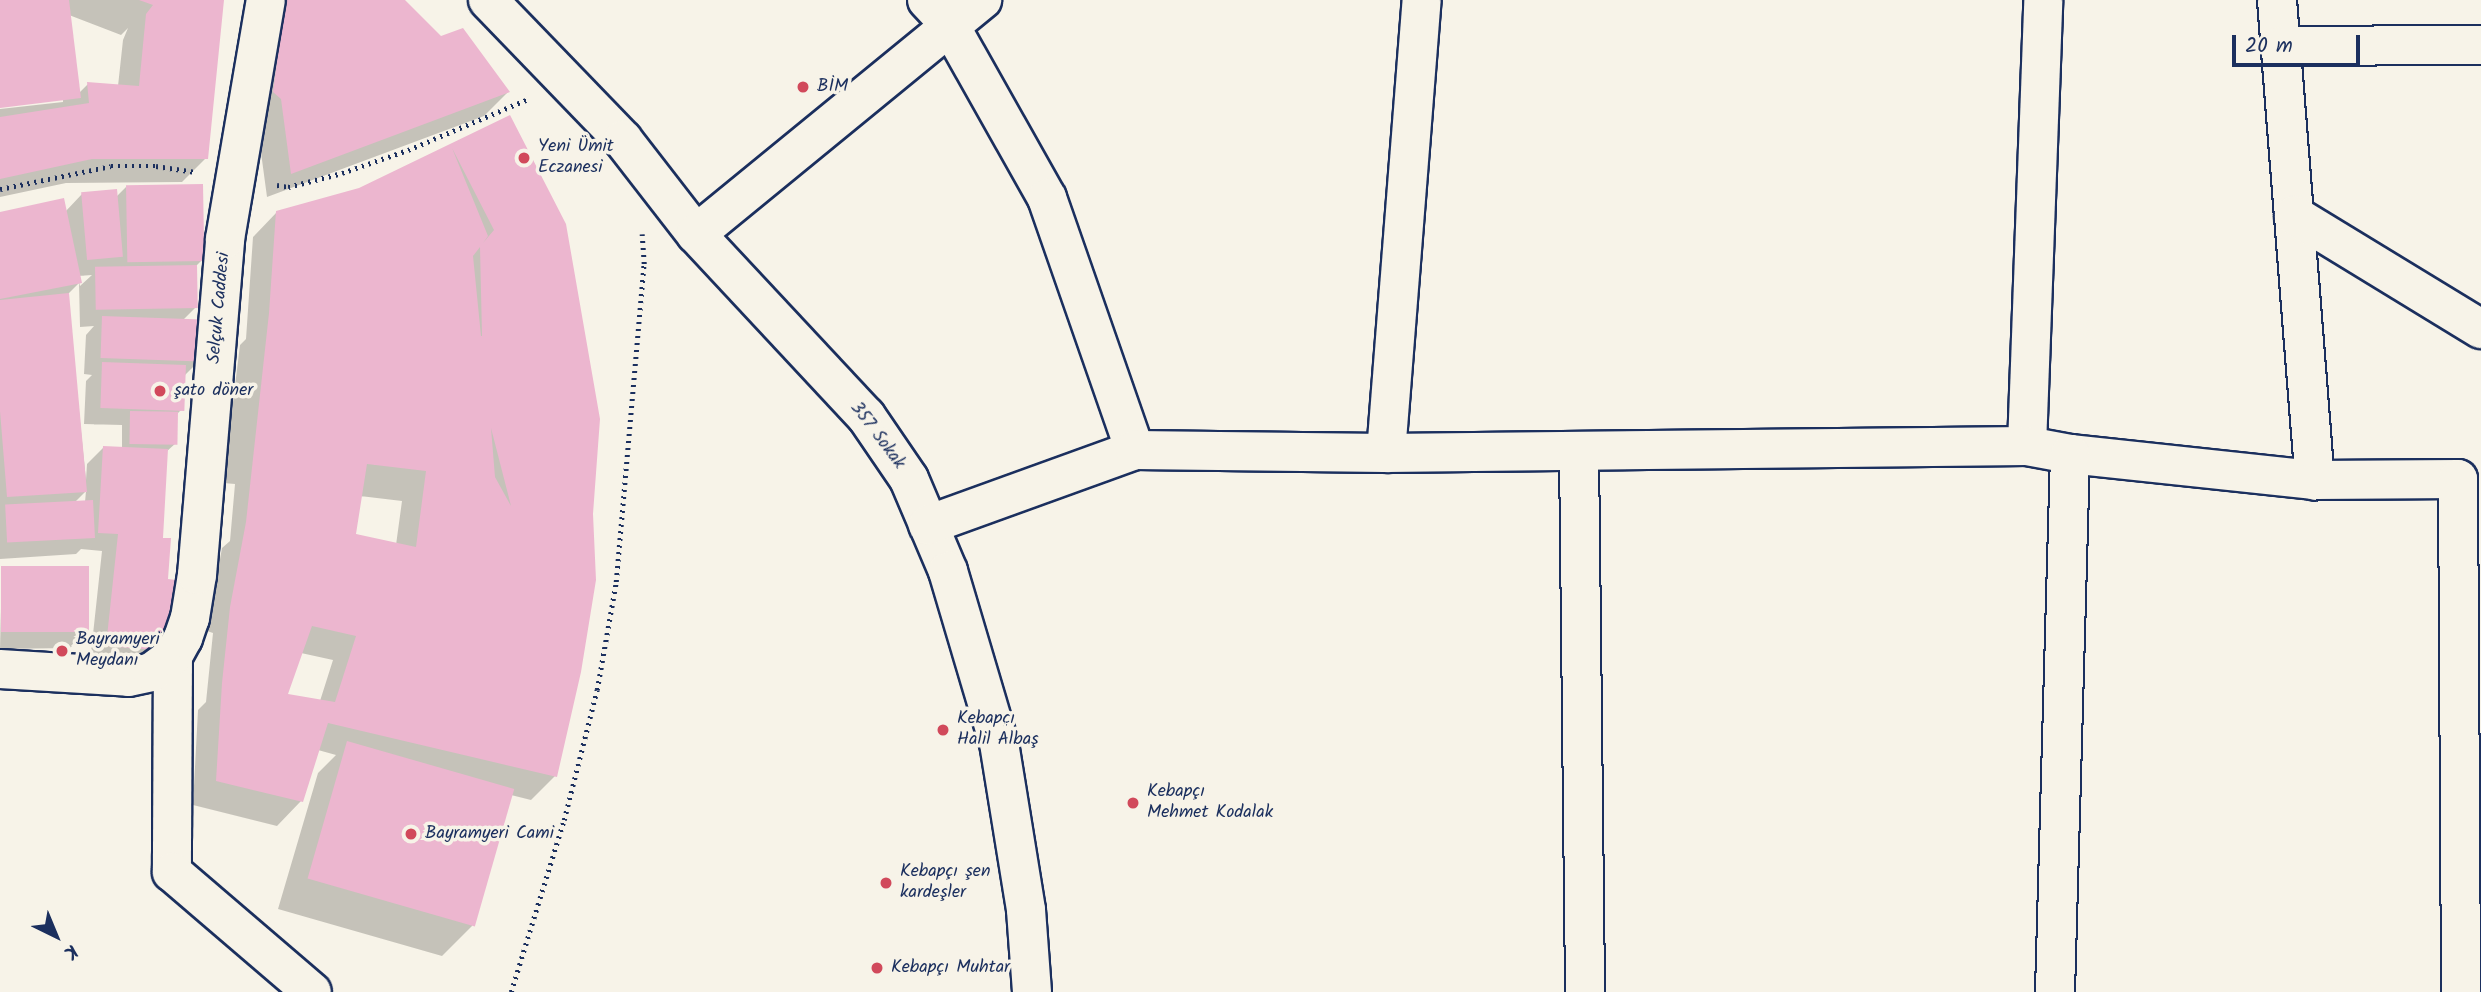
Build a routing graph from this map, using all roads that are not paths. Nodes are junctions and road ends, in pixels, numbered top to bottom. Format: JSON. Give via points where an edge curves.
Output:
{"nodes":[{"id":1,"x":266,"y":0,"type":"edge"},
{"id":2,"x":488,"y":0,"type":"edge"},
{"id":3,"x":982,"y":0,"type":"edge"},
{"id":4,"x":1422,"y":0,"type":"edge"},
{"id":5,"x":2041,"y":0,"type":"edge"},
{"id":6,"x":2277,"y":0,"type":"edge"},
{"id":7,"x":938,"y":12,"type":"edge"},
{"id":8,"x":2281,"y":46,"type":"junction"},
{"id":9,"x":2481,"y":46,"type":"edge"},
{"id":10,"x":2294,"y":215,"type":"junction"},
{"id":11,"x":696,"y":234,"type":"junction"},
{"id":12,"x":2481,"y":329,"type":"edge"},
{"id":13,"x":2027,"y":446,"type":"junction"},
{"id":14,"x":1135,"y":450,"type":"junction"},
{"id":15,"x":1580,"y":451,"type":"junction"},
{"id":16,"x":1386,"y":453,"type":"junction"},
{"id":17,"x":2070,"y":454,"type":"junction"},
{"id":18,"x":2315,"y":480,"type":"junction"},
{"id":19,"x":2470,"y":481,"type":"edge"},
{"id":20,"x":928,"y":525,"type":"junction"},
{"id":21,"x":173,"y":656,"type":"junction"},
{"id":22,"x":0,"y":668,"type":"edge"},
{"id":23,"x":312,"y":992,"type":"edge"},
{"id":24,"x":1032,"y":992,"type":"edge"},
{"id":25,"x":1585,"y":992,"type":"edge"},
{"id":26,"x":2055,"y":992,"type":"edge"},
{"id":27,"x":2461,"y":992,"type":"edge"}],
"edges":[{"from":1,"to":21,"type":"street","name":"Selçuk Caddesi","via":[[226,239],[197,575],[190,618]]},
{"from":2,"to":11,"type":"street","name":"357 Sokak","via":[[623,140]]},
{"from":3,"to":7,"type":"street"},
{"from":4,"to":16,"type":"street"},
{"from":5,"to":13,"type":"street"},
{"from":6,"to":8,"type":"street"},
{"from":7,"to":11,"type":"street"},
{"from":7,"to":14,"type":"street","via":[[1048,198]]},
{"from":8,"to":9,"type":"street"},
{"from":8,"to":10,"type":"street"},
{"from":10,"to":12,"type":"street"},
{"from":10,"to":18,"type":"street"},
{"from":11,"to":20,"type":"street","name":"357 Sokak","via":[[866,416],[909,480]]},
{"from":13,"to":15,"type":"street"},
{"from":13,"to":17,"type":"street"},
{"from":14,"to":16,"type":"street"},
{"from":14,"to":20,"type":"street"},
{"from":15,"to":16,"type":"street"},
{"from":15,"to":25,"type":"street"},
{"from":17,"to":18,"type":"street"},
{"from":17,"to":26,"type":"street"},
{"from":18,"to":19,"type":"street"},
{"from":19,"to":27,"type":"street"},
{"from":20,"to":24,"type":"street","name":"357 Sokak","via":[[948,571],[999,743],[1026,910]]},
{"from":21,"to":22,"type":"street","via":[[152,672],[129,677]]},
{"from":21,"to":23,"type":"street","via":[[172,872]]}]}
